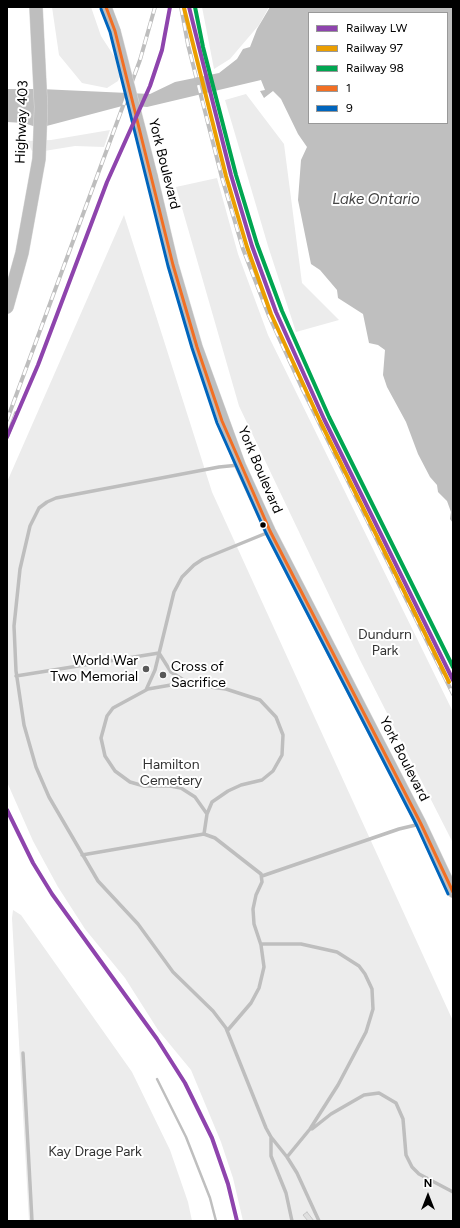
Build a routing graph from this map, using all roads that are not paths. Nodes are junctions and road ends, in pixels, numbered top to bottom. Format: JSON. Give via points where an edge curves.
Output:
{"nodes":[{"id":1,"x":36,"y":7,"type":"edge"},
{"id":2,"x":106,"y":7,"type":"edge"},
{"id":3,"x":113,"y":7,"type":"edge"},
{"id":4,"x":116,"y":31,"type":"junction"},
{"id":5,"x":7,"y":306,"type":"edge"},
{"id":6,"x":240,"y":465,"type":"junction"},
{"id":7,"x":270,"y":531,"type":"junction"},
{"id":8,"x":159,"y":653,"type":"junction"},
{"id":9,"x":16,"y":676,"type":"junction"},
{"id":10,"x":194,"y":685,"type":"junction"},
{"id":11,"x":146,"y":690,"type":"junction"},
{"id":12,"x":207,"y":814,"type":"junction"},
{"id":13,"x":421,"y":824,"type":"junction"},
{"id":14,"x":204,"y":834,"type":"junction"},
{"id":15,"x":82,"y":855,"type":"junction"},
{"id":16,"x":262,"y":876,"type":"junction"},
{"id":17,"x":453,"y":892,"type":"edge"},
{"id":18,"x":261,"y":944,"type":"junction"},
{"id":19,"x":227,"y":1031,"type":"junction"},
{"id":20,"x":23,"y":1053,"type":"dead end"},
{"id":21,"x":308,"y":1132,"type":"junction"},
{"id":22,"x":270,"y":1137,"type":"junction"},
{"id":23,"x":288,"y":1157,"type":"junction"},
{"id":24,"x":453,"y":1192,"type":"edge"},
{"id":25,"x":32,"y":1221,"type":"edge"},
{"id":26,"x":292,"y":1221,"type":"edge"},
{"id":27,"x":319,"y":1221,"type":"edge"}],
"edges":[{"from":1,"to":5,"type":"highway","name":"Highway 403","via":[[41,107],[39,159],[22,253]]},
{"from":2,"to":4,"type":"main road","name":"York Boulevard"},
{"from":3,"to":4,"type":"main road","name":"York Boulevard"},
{"from":4,"to":6,"type":"main road","name":"York Boulevard","bridge":true,"via":[[173,265],[197,347]]},
{"from":6,"to":7,"type":"main road","name":"York Boulevard"},
{"from":6,"to":9,"type":"lane","via":[[56,498],[39,508],[30,526],[20,569],[14,626]]},
{"from":7,"to":8,"type":"lane","via":[[203,559],[182,577],[174,592]]},
{"from":7,"to":13,"type":"main road","name":"York Boulevard"},
{"from":8,"to":9,"type":"lane"},
{"from":8,"to":10,"type":"lane","via":[[171,672]]},
{"from":8,"to":11,"type":"lane"},
{"from":9,"to":15,"type":"lane","via":[[24,725],[36,767],[49,797]]},
{"from":10,"to":11,"type":"lane","via":[[171,685]]},
{"from":10,"to":12,"type":"lane","via":[[226,689],[260,700],[276,717],[283,735],[282,755],[273,771],[262,780],[228,790],[212,802]]},
{"from":11,"to":12,"type":"lane","via":[[120,702],[107,716],[101,738],[105,756],[115,771],[130,782],[144,786],[181,788],[195,797]]},
{"from":12,"to":14,"type":"lane"},
{"from":13,"to":16,"type":"lane","via":[[399,829]]},
{"from":13,"to":17,"type":"main road","name":"York Boulevard"},
{"from":14,"to":15,"type":"lane"},
{"from":14,"to":16,"type":"lane","via":[[214,838]]},
{"from":15,"to":19,"type":"lane","via":[[98,881],[138,924],[173,972],[213,1011]]},
{"from":16,"to":18,"type":"lane","via":[[253,909],[254,924]]},
{"from":18,"to":19,"type":"lane","via":[[264,967],[259,988],[251,1003]]},
{"from":18,"to":21,"type":"lane","via":[[301,944],[337,952],[359,966],[372,989],[373,1009],[366,1032],[338,1085]]},
{"from":19,"to":22,"type":"lane"},
{"from":20,"to":25,"type":"lane"},
{"from":21,"to":23,"type":"lane"},
{"from":21,"to":24,"type":"lane","via":[[357,1098],[379,1093],[394,1100],[403,1119],[406,1155],[412,1167],[419,1174]]},
{"from":22,"to":23,"type":"lane"},
{"from":22,"to":26,"type":"lane","via":[[270,1156],[286,1193]]},
{"from":23,"to":27,"type":"lane"}]}
